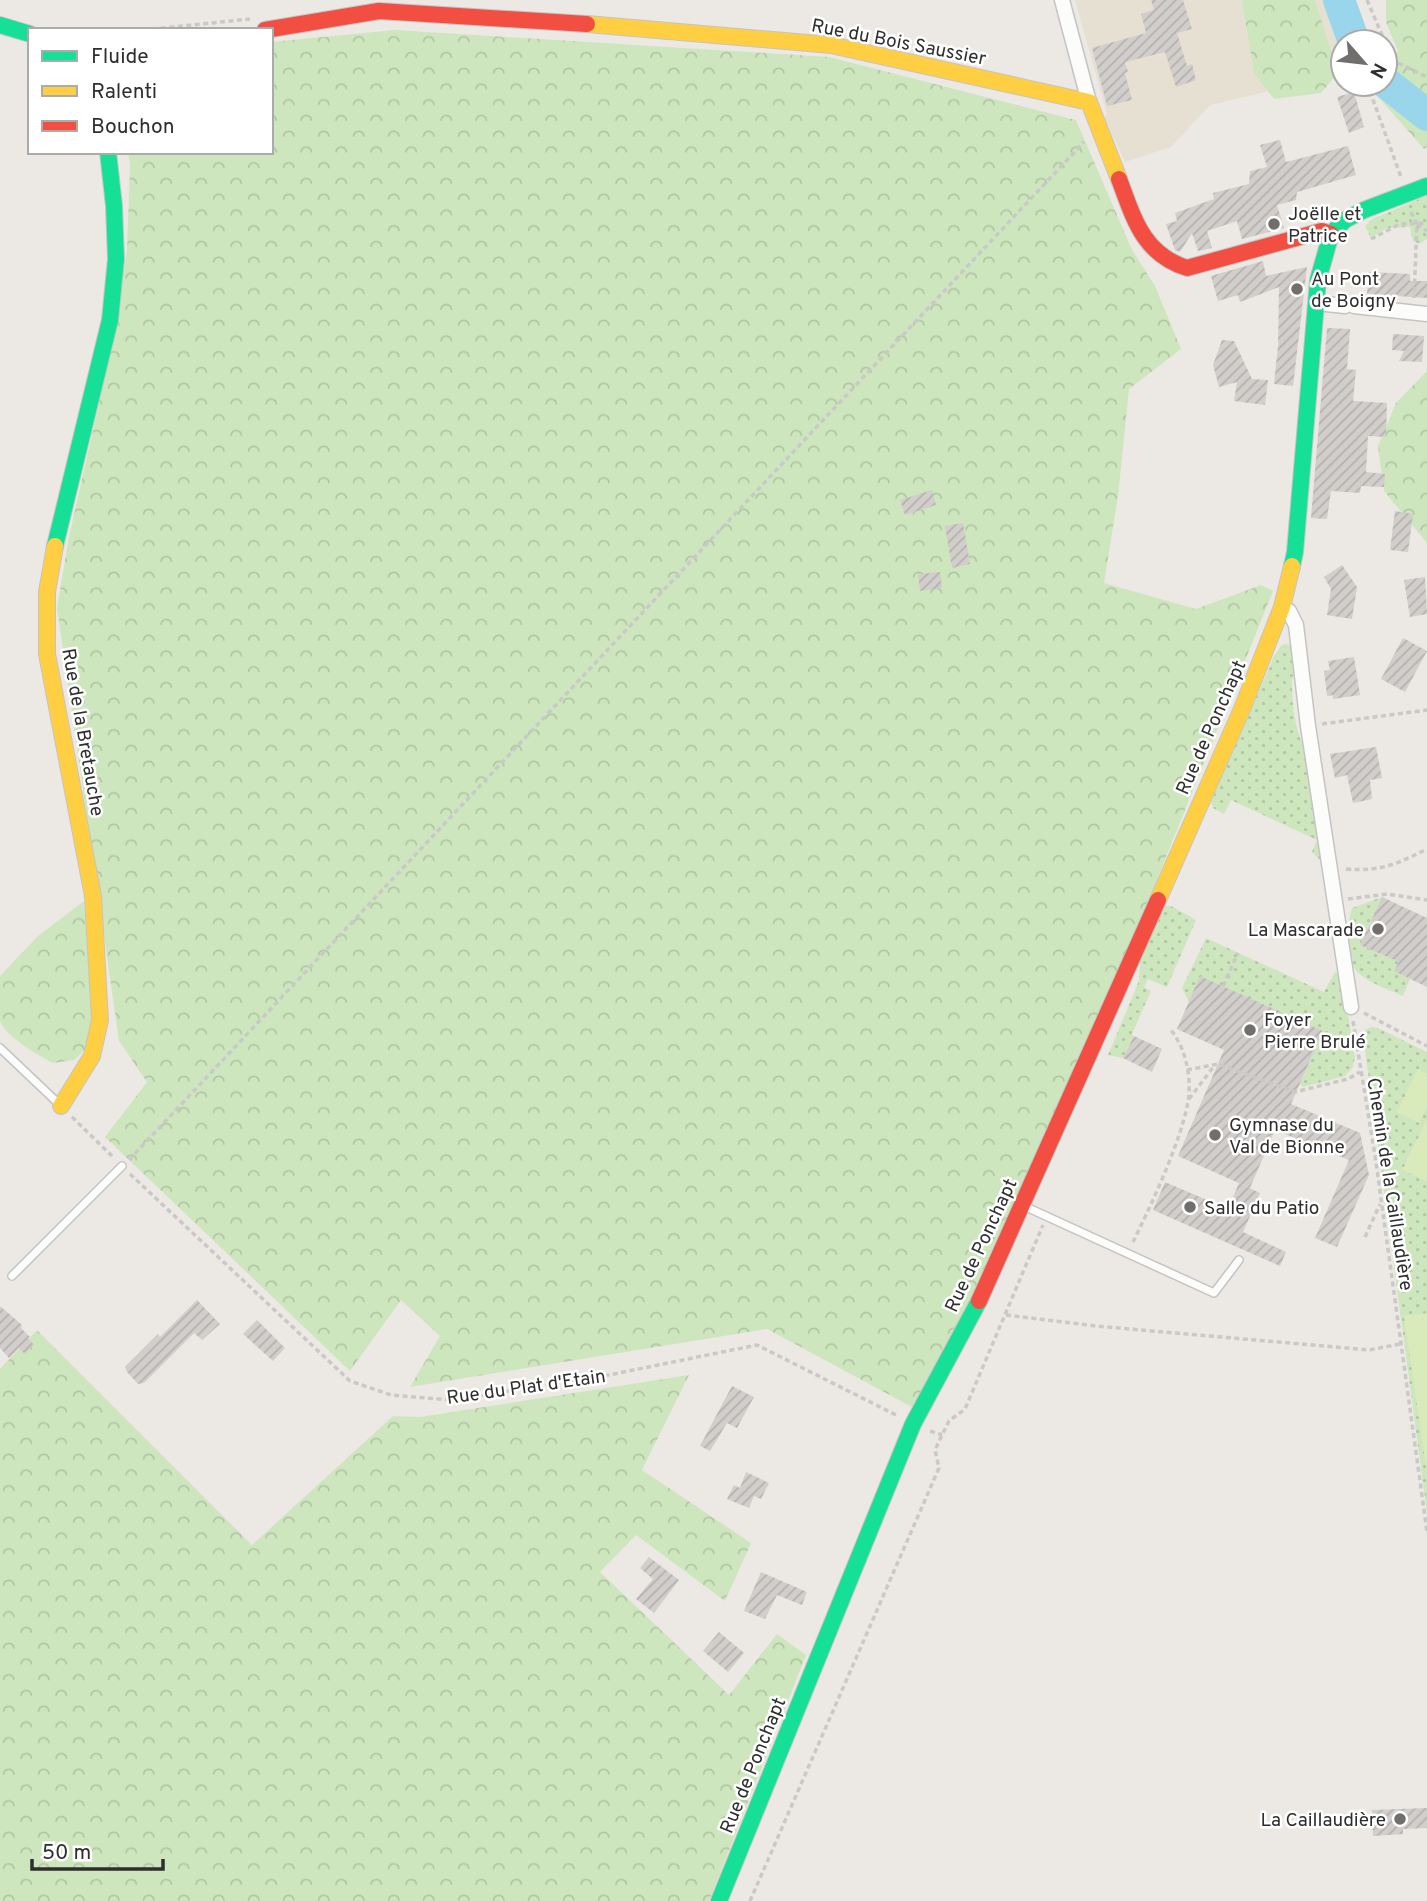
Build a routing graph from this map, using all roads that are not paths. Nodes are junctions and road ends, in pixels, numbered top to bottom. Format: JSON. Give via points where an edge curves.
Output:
{"nodes":[{"id":1,"x":1062,"y":0,"type":"edge"},
{"id":2,"x":379,"y":6,"type":"edge"},
{"id":3,"x":0,"y":25,"type":"edge"},
{"id":4,"x":273,"y":28,"type":"edge"},
{"id":5,"x":28,"y":33,"type":"edge"},
{"id":6,"x":1089,"y":102,"type":"junction"},
{"id":7,"x":108,"y":154,"type":"edge"},
{"id":8,"x":1427,"y":187,"type":"edge"},
{"id":9,"x":1331,"y":234,"type":"junction"},
{"id":10,"x":1317,"y":303,"type":"junction"},
{"id":11,"x":1420,"y":313,"type":"edge"},
{"id":12,"x":1282,"y":607,"type":"junction"},
{"id":13,"x":1351,"y":1007,"type":"road end"},
{"id":14,"x":0,"y":1048,"type":"edge"},
{"id":15,"x":61,"y":1106,"type":"joint"},
{"id":16,"x":122,"y":1166,"type":"road end"},
{"id":17,"x":1023,"y":1206,"type":"junction"},
{"id":18,"x":1239,"y":1260,"type":"dead end"},
{"id":19,"x":12,"y":1276,"type":"dead end"},
{"id":20,"x":719,"y":1901,"type":"edge"}],
"edges":[{"from":1,"to":6,"type":"street"},
{"from":2,"to":4,"type":"street","name":"Rue du Bois Saussier"},
{"from":2,"to":6,"type":"street","name":"Rue du Bois Saussier","via":[[831,45]]},
{"from":3,"to":5,"type":"street"},
{"from":6,"to":9,"type":"street","via":[[1135,221],[1151,248],[1171,263],[1187,268],[1322,231]]},
{"from":7,"to":15,"type":"street","name":"Rue de la Bretauche","via":[[116,259],[110,320],[47,592],[47,654],[93,896],[100,1020],[92,1056]]},
{"from":8,"to":9,"type":"street","via":[[1364,210]]},
{"from":9,"to":10,"type":"street","name":"Rue de Ponchapt"},
{"from":10,"to":11,"type":"street"},
{"from":10,"to":12,"type":"street","name":"Rue de Ponchapt","via":[[1295,552]]},
{"from":12,"to":13,"type":"street","via":[[1296,625]]},
{"from":12,"to":17,"type":"street","name":"Rue de Ponchapt","via":[[1242,709]]},
{"from":14,"to":15,"type":"lane"},
{"from":16,"to":19,"type":"lane"},
{"from":17,"to":18,"type":"lane","via":[[1214,1293]]},
{"from":17,"to":20,"type":"street","name":"Rue de Ponchapt","via":[[990,1281],[913,1423]]}]}
